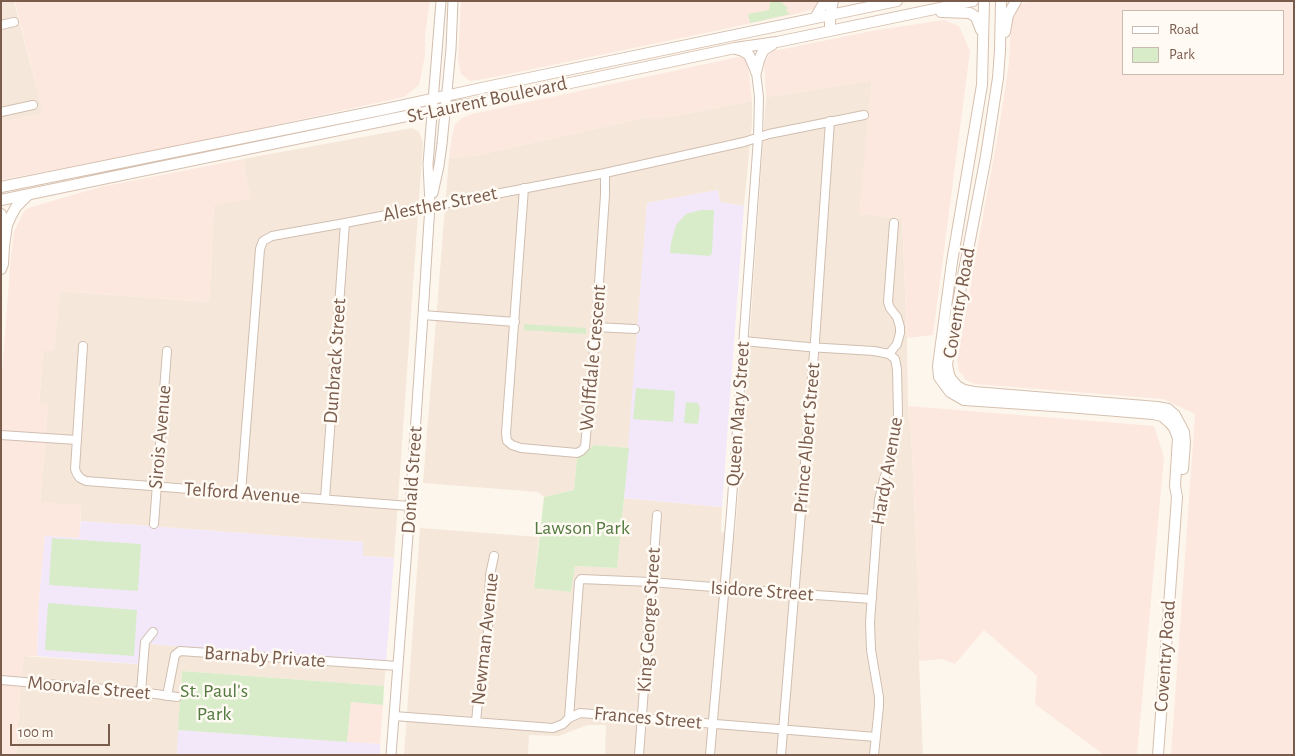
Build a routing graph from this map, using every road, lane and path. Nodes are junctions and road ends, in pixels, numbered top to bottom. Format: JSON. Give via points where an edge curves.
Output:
{"nodes":[{"id":1,"x":441,"y":1,"type":"edge"},
{"id":2,"x":454,"y":1,"type":"edge"},
{"id":3,"x":825,"y":1,"type":"edge"},
{"id":4,"x":833,"y":1,"type":"edge"},
{"id":5,"x":897,"y":1,"type":"edge"},
{"id":6,"x":972,"y":1,"type":"edge"},
{"id":7,"x":984,"y":1,"type":"edge"},
{"id":8,"x":1001,"y":1,"type":"edge"},
{"id":9,"x":1016,"y":1,"type":"edge"},
{"id":10,"x":922,"y":12,"type":"junction"},
{"id":11,"x":830,"y":15,"type":"junction"},
{"id":12,"x":815,"y":18,"type":"junction"},
{"id":13,"x":14,"y":22,"type":"dead end"},
{"id":14,"x":1,"y":25,"type":"edge"},
{"id":15,"x":830,"y":30,"type":"junction"},
{"id":16,"x":777,"y":42,"type":"junction"},
{"id":17,"x":735,"y":48,"type":"junction"},
{"id":18,"x":1000,"y":50,"type":"junction"},
{"id":19,"x":983,"y":56,"type":"junction"},
{"id":20,"x":756,"y":72,"type":"junction"},
{"id":21,"x":446,"y":96,"type":"junction"},
{"id":22,"x":434,"y":98,"type":"junction"},
{"id":23,"x":33,"y":105,"type":"dead end"},
{"id":24,"x":445,"y":108,"type":"junction"},
{"id":25,"x":433,"y":111,"type":"junction"},
{"id":26,"x":1,"y":112,"type":"edge"},
{"id":27,"x":864,"y":114,"type":"dead end"},
{"id":28,"x":830,"y":121,"type":"junction"},
{"id":29,"x":758,"y":138,"type":"junction"},
{"id":30,"x":605,"y":172,"type":"junction"},
{"id":31,"x":1,"y":187,"type":"edge"},
{"id":32,"x":524,"y":188,"type":"junction"},
{"id":33,"x":28,"y":195,"type":"junction"},
{"id":34,"x":1,"y":200,"type":"edge"},
{"id":35,"x":430,"y":206,"type":"junction"},
{"id":36,"x":1,"y":214,"type":"edge"},
{"id":37,"x":346,"y":223,"type":"junction"},
{"id":38,"x":894,"y":223,"type":"dead end"},
{"id":39,"x":4,"y":246,"type":"junction"},
{"id":40,"x":1,"y":270,"type":"edge"},
{"id":41,"x":423,"y":315,"type":"junction"},
{"id":42,"x":515,"y":322,"type":"junction"},
{"id":43,"x":596,"y":327,"type":"junction"},
{"id":44,"x":635,"y":329,"type":"dead end"},
{"id":45,"x":743,"y":341,"type":"junction"},
{"id":46,"x":83,"y":346,"type":"dead end"},
{"id":47,"x":815,"y":348,"type":"junction"},
{"id":48,"x":167,"y":351,"type":"dead end"},
{"id":49,"x":889,"y":354,"type":"junction"},
{"id":50,"x":1,"y":435,"type":"edge"},
{"id":51,"x":77,"y":440,"type":"junction"},
{"id":52,"x":156,"y":486,"type":"junction"},
{"id":53,"x":241,"y":493,"type":"junction"},
{"id":54,"x":1177,"y":497,"type":"junction"},
{"id":55,"x":325,"y":499,"type":"junction"},
{"id":56,"x":410,"y":506,"type":"junction"},
{"id":57,"x":657,"y":515,"type":"dead end"},
{"id":58,"x":154,"y":524,"type":"dead end"},
{"id":59,"x":494,"y":556,"type":"dead end"},
{"id":60,"x":651,"y":582,"type":"junction"},
{"id":61,"x":724,"y":588,"type":"junction"},
{"id":62,"x":794,"y":593,"type":"junction"},
{"id":63,"x":872,"y":599,"type":"junction"},
{"id":64,"x":153,"y":632,"type":"dead end"},
{"id":65,"x":398,"y":666,"type":"junction"},
{"id":66,"x":1,"y":680,"type":"edge"},
{"id":67,"x":141,"y":692,"type":"junction"},
{"id":68,"x":167,"y":696,"type":"junction"},
{"id":69,"x":177,"y":697,"type":"dead end"},
{"id":70,"x":394,"y":716,"type":"junction"},
{"id":71,"x":568,"y":718,"type":"junction"},
{"id":72,"x":642,"y":719,"type":"junction"},
{"id":73,"x":476,"y":722,"type":"junction"},
{"id":74,"x":713,"y":724,"type":"junction"},
{"id":75,"x":783,"y":730,"type":"junction"},
{"id":76,"x":876,"y":738,"type":"junction"},
{"id":77,"x":391,"y":755,"type":"edge"},
{"id":78,"x":639,"y":755,"type":"edge"},
{"id":79,"x":710,"y":755,"type":"edge"},
{"id":80,"x":781,"y":755,"type":"edge"},
{"id":81,"x":874,"y":755,"type":"edge"},
{"id":82,"x":1158,"y":755,"type":"edge"}],
"edges":[{"from":1,"to":22,"type":"street","name":"Donald Street"},
{"from":2,"to":21,"type":"street","name":"Donald Street"},
{"from":3,"to":12,"type":"main road"},
{"from":4,"to":11,"type":"main road"},
{"from":5,"to":11,"type":"main road","name":"St-Laurent Boulevard"},
{"from":6,"to":10,"type":"main road","name":"St-Laurent Boulevard"},
{"from":7,"to":19,"type":"main road","name":"Coventry Road"},
{"from":8,"to":18,"type":"main road","name":"Coventry Road"},
{"from":9,"to":18,"type":"main road","via":[[1008,15]]},
{"from":10,"to":15,"type":"main road","name":"St-Laurent Boulevard"},
{"from":10,"to":19,"type":"main road","via":[[973,14],[981,28]]},
{"from":11,"to":12,"type":"main road","name":"St-Laurent Boulevard"},
{"from":11,"to":15,"type":"main road"},
{"from":12,"to":21,"type":"main road","name":"St-Laurent Boulevard"},
{"from":13,"to":14,"type":"street"},
{"from":15,"to":16,"type":"main road","name":"St-Laurent Boulevard"},
{"from":16,"to":17,"type":"main road","name":"St-Laurent Boulevard"},
{"from":16,"to":20,"type":"main road","via":[[764,50]]},
{"from":17,"to":20,"type":"main road","via":[[749,55]]},
{"from":17,"to":24,"type":"main road","name":"St-Laurent Boulevard"},
{"from":18,"to":54,"type":"main road","name":"Coventry Road","via":[[992,121],[951,339],[947,365],[949,375],[957,386],[974,392],[1168,410],[1175,414],[1184,432],[1182,487]]},
{"from":19,"to":54,"type":"main road","name":"Coventry Road","via":[[982,85],[953,254],[939,377],[950,392],[964,400],[1162,416],[1174,428],[1178,438]]},
{"from":20,"to":29,"type":"street","name":"Queen Mary Street"},
{"from":21,"to":22,"type":"main road","name":"St-Laurent Boulevard"},
{"from":21,"to":24,"type":"street","name":"Donald Street"},
{"from":22,"to":25,"type":"street","name":"Donald Street"},
{"from":22,"to":31,"type":"main road","name":"St-Laurent Boulevard"},
{"from":23,"to":26,"type":"street"},
{"from":24,"to":25,"type":"main road","name":"St-Laurent Boulevard"},
{"from":24,"to":35,"type":"street","name":"Donald Street","via":[[439,166]]},
{"from":25,"to":33,"type":"main road","name":"St-Laurent Boulevard"},
{"from":25,"to":35,"type":"street","name":"Donald Street","via":[[428,164]]},
{"from":27,"to":28,"type":"street","name":"Alesther Street"},
{"from":28,"to":29,"type":"street","name":"Alesther Street"},
{"from":28,"to":47,"type":"street","name":"Prince Albert Street"},
{"from":29,"to":30,"type":"street","name":"Alesther Street"},
{"from":29,"to":45,"type":"street","name":"Queen Mary Street"},
{"from":30,"to":32,"type":"street","name":"Alesther Street"},
{"from":30,"to":43,"type":"street","name":"Wolffdale Crescent"},
{"from":32,"to":35,"type":"street","name":"Alesther Street"},
{"from":32,"to":42,"type":"street","name":"Wolffdale Crescent"},
{"from":33,"to":34,"type":"main road","name":"St-Laurent Boulevard"},
{"from":33,"to":39,"type":"main road","via":[[11,216]]},
{"from":35,"to":37,"type":"street","name":"Alesther Street"},
{"from":35,"to":41,"type":"street","name":"Donald Street"},
{"from":36,"to":39,"type":"main road"},
{"from":37,"to":53,"type":"street","name":"Alesther Street","via":[[272,236],[263,241]]},
{"from":37,"to":55,"type":"street","name":"Dunbrack Street"},
{"from":38,"to":49,"type":"street","via":[[888,302],[898,317],[900,333]]},
{"from":39,"to":40,"type":"main road"},
{"from":41,"to":42,"type":"street"},
{"from":41,"to":56,"type":"street","name":"Donald Street"},
{"from":42,"to":43,"type":"street","name":"Wolffdale Crescent","via":[[507,441],[521,448],[577,453],[585,447]]},
{"from":43,"to":44,"type":"street"},
{"from":45,"to":47,"type":"street"},
{"from":45,"to":61,"type":"street","name":"Queen Mary Street"},
{"from":46,"to":51,"type":"street"},
{"from":47,"to":49,"type":"street"},
{"from":47,"to":62,"type":"street","name":"Prince Albert Street"},
{"from":48,"to":52,"type":"street","name":"Sirois Avenue"},
{"from":49,"to":63,"type":"street","name":"Hardy Avenue","via":[[895,359],[897,368],[897,433],[879,500]]},
{"from":50,"to":51,"type":"street"},
{"from":51,"to":52,"type":"street","name":"Telford Avenue","via":[[76,469],[80,478]]},
{"from":52,"to":53,"type":"street","name":"Telford Avenue"},
{"from":52,"to":58,"type":"street","name":"Sirois Avenue"},
{"from":53,"to":55,"type":"street","name":"Telford Avenue"},
{"from":54,"to":82,"type":"main road","name":"Coventry Road"},
{"from":55,"to":56,"type":"street","name":"Telford Avenue"},
{"from":56,"to":65,"type":"street","name":"Donald Street"},
{"from":57,"to":60,"type":"street","name":"King George Street"},
{"from":59,"to":73,"type":"street","name":"Newman Avenue","via":[[490,575],[487,655]]},
{"from":60,"to":61,"type":"street","name":"Isidore Street"},
{"from":60,"to":71,"type":"street","name":"Isidore Street","via":[[581,579],[579,582]]},
{"from":60,"to":72,"type":"street","name":"King George Street"},
{"from":61,"to":62,"type":"street","name":"Isidore Street"},
{"from":61,"to":74,"type":"street","name":"Queen Mary Street"},
{"from":62,"to":63,"type":"street","name":"Isidore Street"},
{"from":62,"to":75,"type":"street","name":"Prince Albert Street"},
{"from":63,"to":76,"type":"street","name":"Hardy Avenue","via":[[870,650],[880,706]]},
{"from":64,"to":67,"type":"street","via":[[145,642]]},
{"from":65,"to":68,"type":"street","name":"Barnaby Private","via":[[180,651],[175,655]]},
{"from":65,"to":70,"type":"street","name":"Donald Street"},
{"from":66,"to":67,"type":"street","name":"Moorvale Street"},
{"from":67,"to":68,"type":"street","name":"Moorvale Street"},
{"from":68,"to":69,"type":"street","name":"Moorvale Street"},
{"from":70,"to":73,"type":"street","name":"Frances Street"},
{"from":70,"to":77,"type":"street","name":"Donald Street"},
{"from":71,"to":72,"type":"street","name":"Frances Street","via":[[580,713]]},
{"from":71,"to":73,"type":"street","name":"Frances Street","via":[[553,728]]},
{"from":72,"to":74,"type":"street","name":"Frances Street"},
{"from":72,"to":78,"type":"street","name":"King George Street"},
{"from":74,"to":75,"type":"street","name":"Frances Street"},
{"from":74,"to":79,"type":"street","name":"Queen Mary Street"},
{"from":75,"to":76,"type":"street","name":"Frances Street"},
{"from":75,"to":80,"type":"street","name":"Prince Albert Street"},
{"from":76,"to":81,"type":"street","name":"Hardy Avenue"}]}
